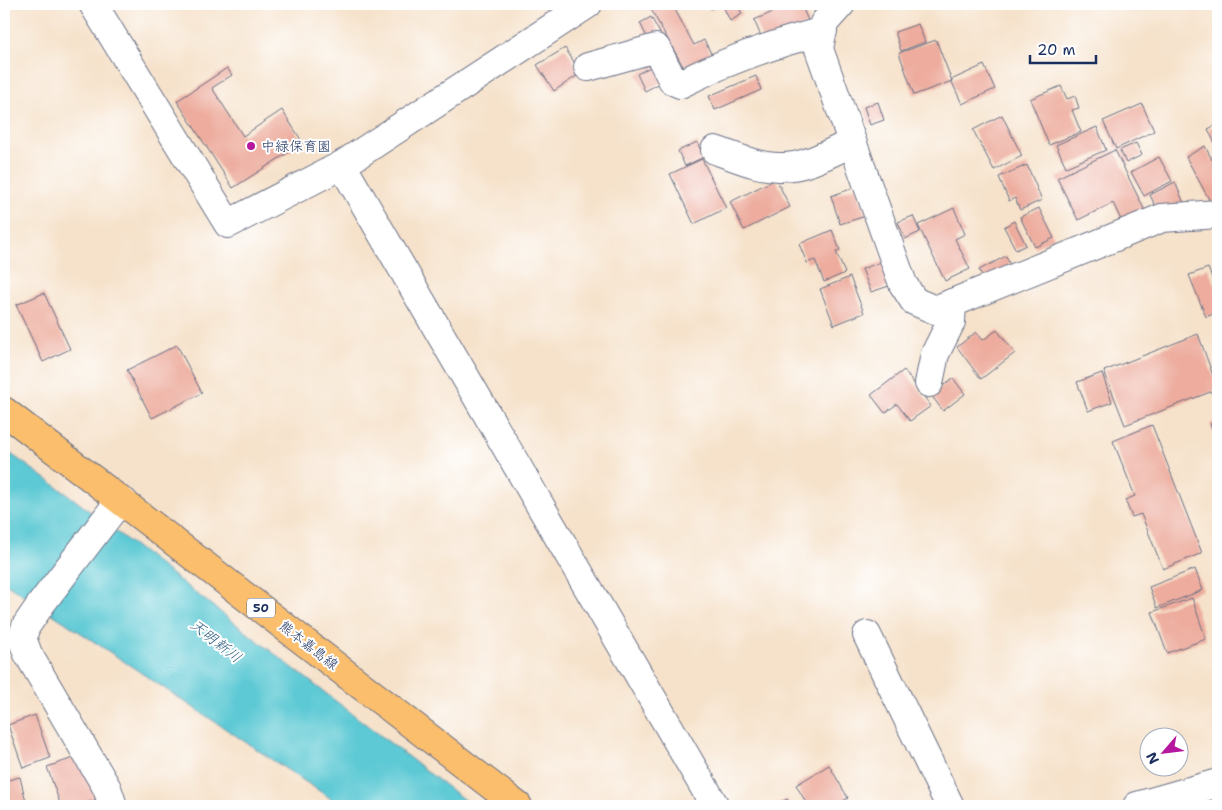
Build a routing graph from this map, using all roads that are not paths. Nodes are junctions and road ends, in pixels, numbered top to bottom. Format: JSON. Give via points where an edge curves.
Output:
{"nodes":[{"id":1,"x":93,"y":4,"type":"edge"},
{"id":2,"x":588,"y":4,"type":"edge"},
{"id":3,"x":841,"y":4,"type":"edge"},
{"id":4,"x":823,"y":31,"type":"junction"},
{"id":5,"x":588,"y":67,"type":"dead end"},
{"id":6,"x":851,"y":143,"type":"junction"},
{"id":7,"x":715,"y":150,"type":"dead end"},
{"id":8,"x":342,"y":165,"type":"junction"},
{"id":9,"x":1218,"y":214,"type":"edge"},
{"id":10,"x":1218,"y":230,"type":"edge"},
{"id":11,"x":952,"y":303,"type":"junction"},
{"id":12,"x":929,"y":383,"type":"dead end"},
{"id":13,"x":4,"y":411,"type":"edge"},
{"id":14,"x":118,"y":506,"type":"junction"},
{"id":15,"x":867,"y":635,"type":"dead end"},
{"id":16,"x":1218,"y":783,"type":"edge"},
{"id":17,"x":111,"y":806,"type":"edge"},
{"id":18,"x":518,"y":806,"type":"edge"},
{"id":19,"x":715,"y":806,"type":"edge"},
{"id":20,"x":950,"y":806,"type":"edge"},
{"id":21,"x":1137,"y":806,"type":"edge"}],
"edges":[{"from":1,"to":8,"type":"street","via":[[228,224]]},
{"from":2,"to":8,"type":"street"},
{"from":3,"to":4,"type":"street","via":[[824,23]]},
{"from":4,"to":5,"type":"street","via":[[720,64],[680,84],[673,81],[656,48]]},
{"from":4,"to":6,"type":"street","via":[[819,49]]},
{"from":6,"to":7,"type":"street","via":[[810,162],[782,168],[757,164]]},
{"from":6,"to":11,"type":"street","via":[[903,284],[914,300],[935,310]]},
{"from":8,"to":19,"type":"street"},
{"from":9,"to":10,"type":"street"},
{"from":9,"to":11,"type":"street","via":[[1162,218]]},
{"from":11,"to":12,"type":"street","via":[[951,322],[935,354]]},
{"from":13,"to":14,"type":"main road","name":"熊本嘉島線","number":"50"},
{"from":14,"to":17,"type":"street","via":[[41,604],[22,638],[28,654],[107,788]]},
{"from":14,"to":18,"type":"main road","name":"熊本嘉島線","number":"50"},
{"from":15,"to":20,"type":"street"},
{"from":16,"to":21,"type":"street"}]}
